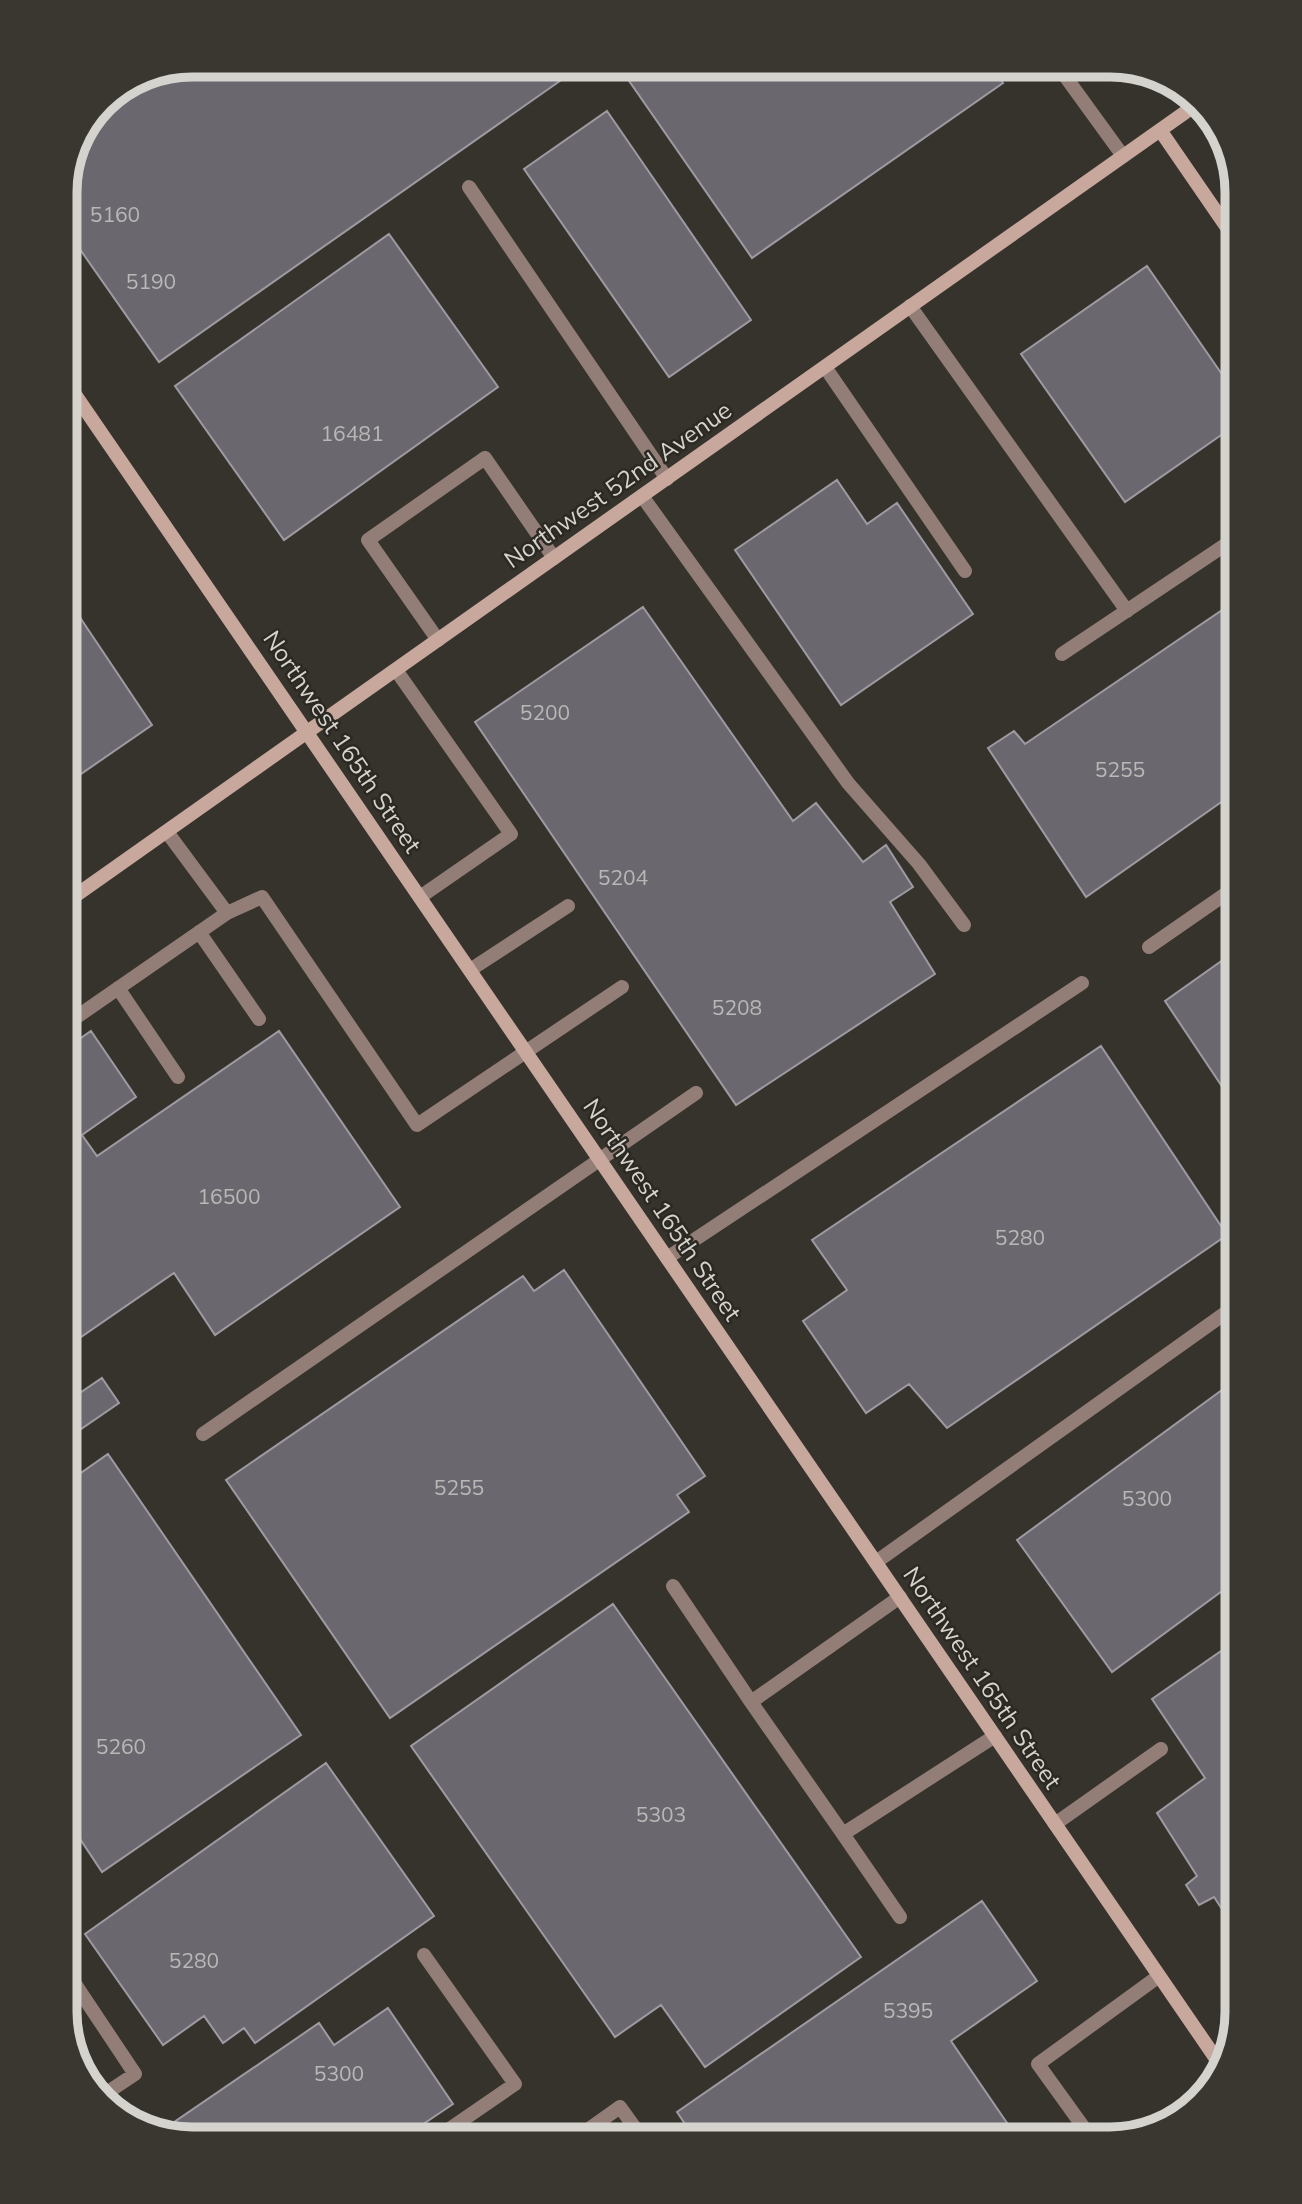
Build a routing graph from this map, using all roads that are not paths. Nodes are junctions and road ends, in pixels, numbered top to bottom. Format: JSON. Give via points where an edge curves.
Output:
{"nodes":[{"id":1,"x":1066,"y":77,"type":"edge"},
{"id":2,"x":1190,"y":109,"type":"edge"},
{"id":3,"x":1160,"y":130,"type":"junction"},
{"id":4,"x":1123,"y":156,"type":"junction"},
{"id":5,"x":469,"y":187,"type":"dead end"},
{"id":6,"x":1225,"y":225,"type":"edge"},
{"id":7,"x":910,"y":306,"type":"junction"},
{"id":8,"x":825,"y":366,"type":"junction"},
{"id":9,"x":77,"y":397,"type":"edge"},
{"id":10,"x":667,"y":479,"type":"junction"},
{"id":11,"x":642,"y":496,"type":"junction"},
{"id":12,"x":1225,"y":545,"type":"edge"},
{"id":13,"x":554,"y":558,"type":"junction"},
{"id":14,"x":965,"y":571,"type":"dead end"},
{"id":15,"x":1127,"y":611,"type":"junction"},
{"id":16,"x":438,"y":640,"type":"junction"},
{"id":17,"x":1062,"y":654,"type":"dead end"},
{"id":18,"x":396,"y":670,"type":"junction"},
{"id":19,"x":308,"y":732,"type":"junction"},
{"id":20,"x":167,"y":832,"type":"junction"},
{"id":21,"x":1225,"y":894,"type":"edge"},
{"id":22,"x":77,"y":895,"type":"edge"},
{"id":23,"x":421,"y":897,"type":"junction"},
{"id":24,"x":568,"y":906,"type":"dead end"},
{"id":25,"x":227,"y":913,"type":"junction"},
{"id":26,"x":964,"y":925,"type":"dead end"},
{"id":27,"x":199,"y":932,"type":"junction"},
{"id":28,"x":1149,"y":947,"type":"dead end"},
{"id":29,"x":470,"y":970,"type":"junction"},
{"id":30,"x":1082,"y":983,"type":"dead end"},
{"id":31,"x":622,"y":986,"type":"dead end"},
{"id":32,"x":118,"y":988,"type":"junction"},
{"id":33,"x":77,"y":1017,"type":"edge"},
{"id":34,"x":259,"y":1019,"type":"dead end"},
{"id":35,"x":527,"y":1053,"type":"junction"},
{"id":36,"x":178,"y":1077,"type":"dead end"},
{"id":37,"x":696,"y":1093,"type":"dead end"},
{"id":38,"x":601,"y":1160,"type":"junction"},
{"id":39,"x":667,"y":1258,"type":"junction"},
{"id":40,"x":1225,"y":1313,"type":"edge"},
{"id":41,"x":204,"y":1434,"type":"dead end"},
{"id":42,"x":876,"y":1562,"type":"junction"},
{"id":43,"x":673,"y":1586,"type":"dead end"},
{"id":44,"x":900,"y":1597,"type":"junction"},
{"id":45,"x":751,"y":1702,"type":"junction"},
{"id":46,"x":995,"y":1736,"type":"junction"},
{"id":47,"x":1161,"y":1749,"type":"dead end"},
{"id":48,"x":1055,"y":1824,"type":"junction"},
{"id":49,"x":843,"y":1834,"type":"junction"},
{"id":50,"x":900,"y":1916,"type":"dead end"},
{"id":51,"x":424,"y":1955,"type":"dead end"},
{"id":52,"x":1159,"y":1976,"type":"junction"},
{"id":53,"x":77,"y":1987,"type":"edge"},
{"id":54,"x":1215,"y":2058,"type":"edge"},
{"id":55,"x":109,"y":2092,"type":"edge"},
{"id":56,"x":452,"y":2127,"type":"edge"},
{"id":57,"x":592,"y":2127,"type":"edge"},
{"id":58,"x":634,"y":2127,"type":"edge"},
{"id":59,"x":1083,"y":2127,"type":"edge"}],
"edges":[{"from":1,"to":4,"type":"lane"},
{"from":2,"to":3,"type":"street","name":"Northwest 52nd Avenue"},
{"from":3,"to":4,"type":"street","name":"Northwest 52nd Avenue"},
{"from":3,"to":6,"type":"street"},
{"from":4,"to":7,"type":"street","name":"Northwest 52nd Avenue"},
{"from":5,"to":10,"type":"lane"},
{"from":7,"to":8,"type":"street","name":"Northwest 52nd Avenue"},
{"from":7,"to":15,"type":"lane"},
{"from":8,"to":10,"type":"street","name":"Northwest 52nd Avenue"},
{"from":8,"to":14,"type":"lane"},
{"from":9,"to":19,"type":"street","name":"Northwest 165th Street"},
{"from":10,"to":11,"type":"street","name":"Northwest 52nd Avenue"},
{"from":11,"to":13,"type":"street","name":"Northwest 52nd Avenue"},
{"from":11,"to":26,"type":"lane","via":[[848,783],[919,864]]},
{"from":12,"to":15,"type":"lane"},
{"from":13,"to":16,"type":"street","name":"Northwest 52nd Avenue"},
{"from":13,"to":16,"type":"lane","via":[[485,458],[368,540]]},
{"from":15,"to":17,"type":"lane"},
{"from":16,"to":18,"type":"street","name":"Northwest 52nd Avenue"},
{"from":18,"to":19,"type":"street","name":"Northwest 52nd Avenue"},
{"from":18,"to":23,"type":"lane","via":[[511,834]]},
{"from":19,"to":20,"type":"street","name":"Northwest 52nd Avenue"},
{"from":19,"to":23,"type":"street","name":"Northwest 165th Street"},
{"from":20,"to":22,"type":"street","name":"Northwest 52nd Avenue"},
{"from":20,"to":25,"type":"lane"},
{"from":21,"to":28,"type":"lane"},
{"from":23,"to":29,"type":"street","name":"Northwest 165th Street"},
{"from":24,"to":29,"type":"lane"},
{"from":25,"to":27,"type":"lane"},
{"from":25,"to":35,"type":"lane","via":[[262,897],[417,1125]]},
{"from":27,"to":32,"type":"lane"},
{"from":27,"to":34,"type":"lane"},
{"from":29,"to":35,"type":"street","name":"Northwest 165th Street"},
{"from":30,"to":39,"type":"lane"},
{"from":31,"to":35,"type":"lane"},
{"from":32,"to":33,"type":"lane"},
{"from":32,"to":36,"type":"lane"},
{"from":35,"to":38,"type":"street","name":"Northwest 165th Street"},
{"from":37,"to":38,"type":"lane"},
{"from":38,"to":39,"type":"street","name":"Northwest 165th Street"},
{"from":38,"to":41,"type":"lane"},
{"from":39,"to":42,"type":"street","name":"Northwest 165th Street"},
{"from":40,"to":42,"type":"lane"},
{"from":42,"to":44,"type":"street","name":"Northwest 165th Street"},
{"from":43,"to":45,"type":"lane"},
{"from":44,"to":45,"type":"lane"},
{"from":44,"to":46,"type":"street","name":"Northwest 165th Street"},
{"from":45,"to":49,"type":"lane"},
{"from":46,"to":48,"type":"street","name":"Northwest 165th Street"},
{"from":46,"to":49,"type":"lane"},
{"from":47,"to":48,"type":"lane"},
{"from":48,"to":52,"type":"street","name":"Northwest 165th Street"},
{"from":49,"to":50,"type":"lane"},
{"from":51,"to":56,"type":"lane","via":[[515,2084]]},
{"from":52,"to":54,"type":"street","name":"Northwest 165th Street"},
{"from":52,"to":59,"type":"lane","via":[[1038,2064]]},
{"from":53,"to":55,"type":"lane","via":[[135,2074]]},
{"from":57,"to":58,"type":"lane","via":[[620,2107]]}]}
